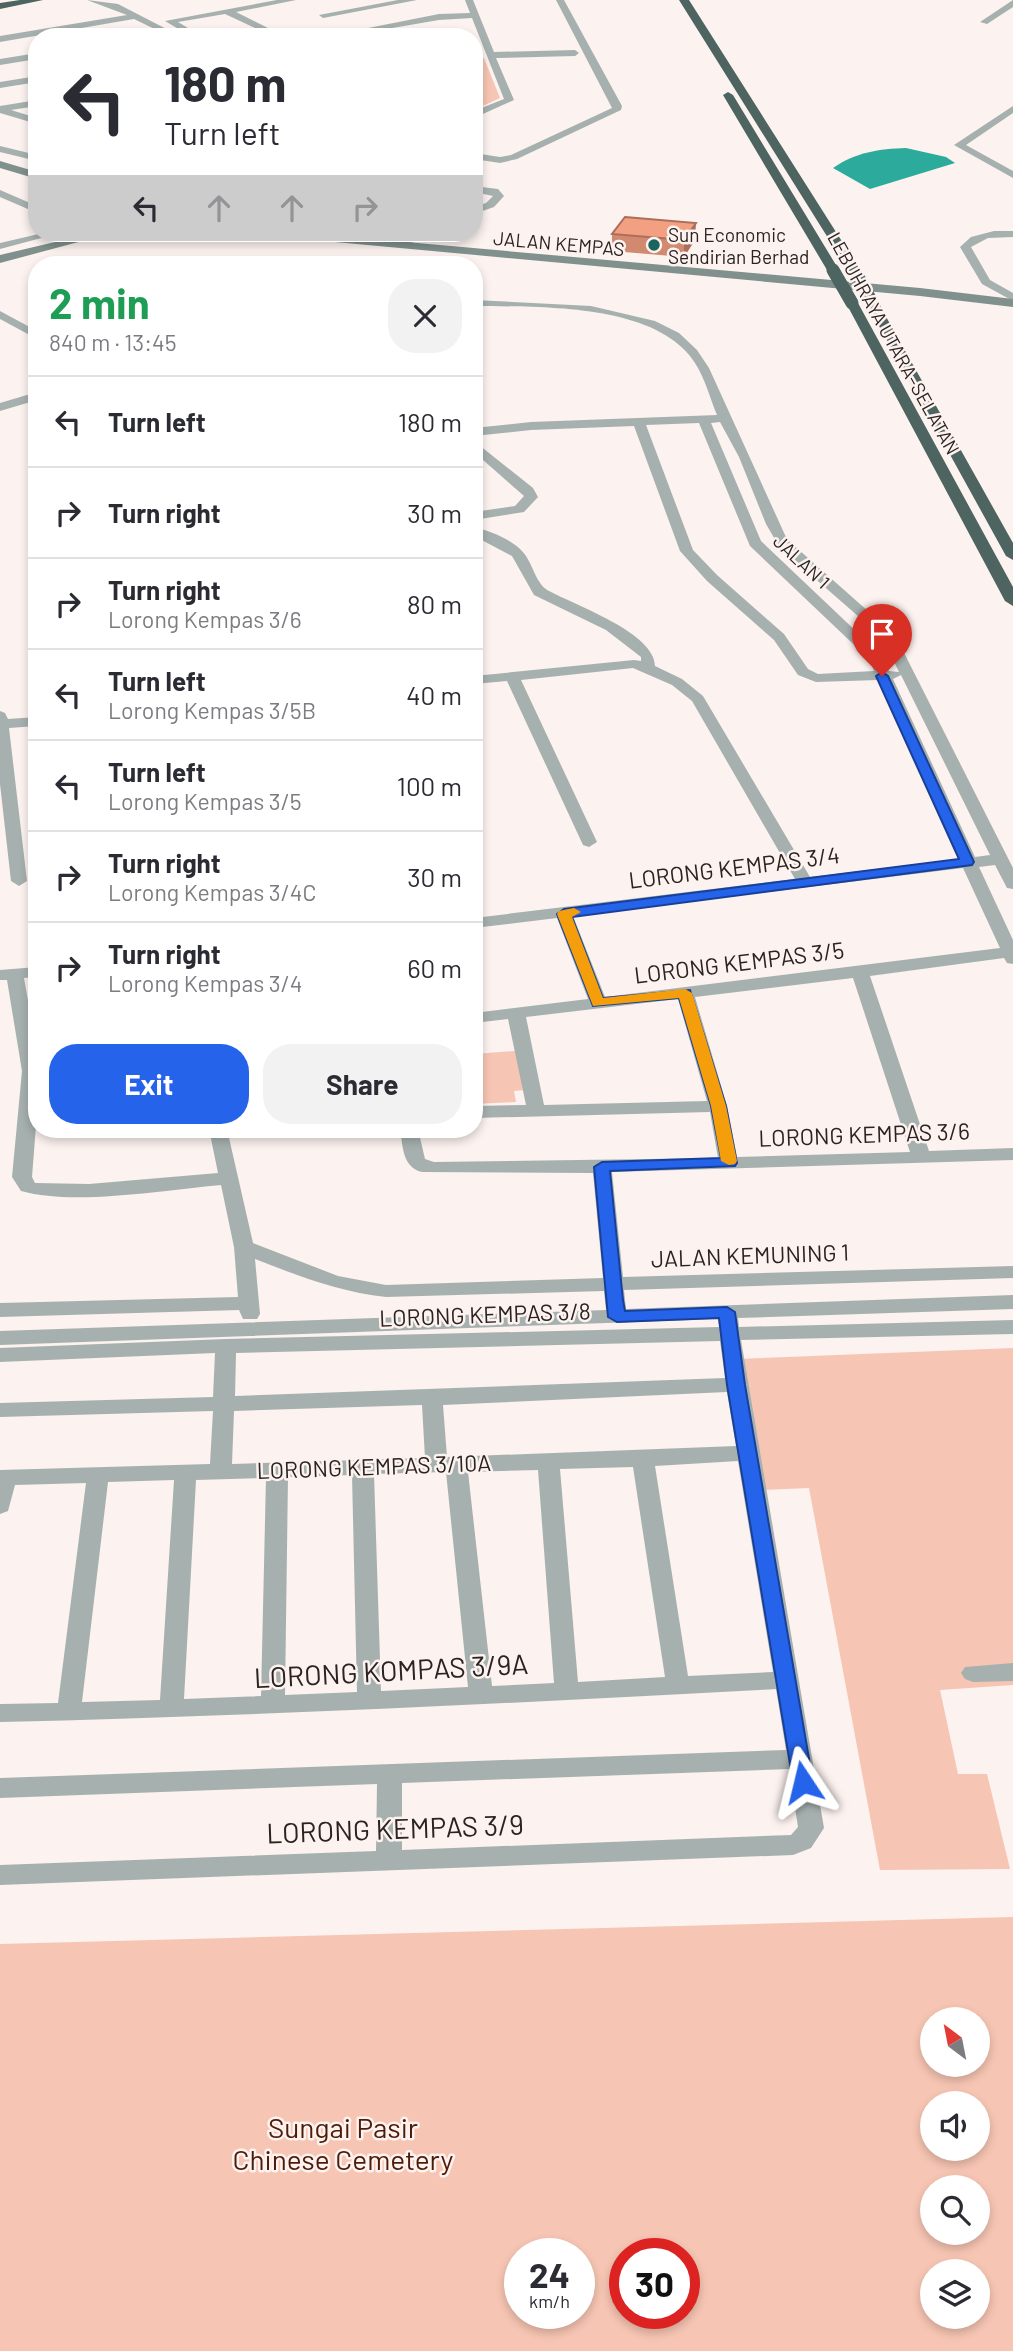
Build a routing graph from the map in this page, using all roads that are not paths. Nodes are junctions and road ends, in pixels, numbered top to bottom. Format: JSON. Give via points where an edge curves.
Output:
{"nodes":[{"id":1,"x":10,"y":0,"type":"edge"},
{"id":2,"x":38,"y":0,"type":"edge"},
{"id":3,"x":91,"y":0,"type":"edge"},
{"id":4,"x":263,"y":0,"type":"edge"},
{"id":5,"x":414,"y":0,"type":"edge"},
{"id":6,"x":469,"y":0,"type":"edge"},
{"id":7,"x":548,"y":0,"type":"edge"},
{"id":8,"x":560,"y":0,"type":"edge"},
{"id":9,"x":684,"y":0,"type":"edge"},
{"id":10,"x":292,"y":1,"type":"edge"},
{"id":11,"x":1013,"y":3,"type":"edge"},
{"id":12,"x":0,"y":4,"type":"edge"},
{"id":13,"x":93,"y":10,"type":"dead end"},
{"id":14,"x":226,"y":11,"type":"junction"},
{"id":15,"x":554,"y":12,"type":"dead end"},
{"id":16,"x":475,"y":15,"type":"junction"},
{"id":17,"x":140,"y":18,"type":"junction"},
{"id":18,"x":1013,"y":19,"type":"edge"},
{"id":19,"x":113,"y":20,"type":"junction"},
{"id":20,"x":125,"y":26,"type":"dead end"},
{"id":21,"x":65,"y":28,"type":"edge"},
{"id":22,"x":160,"y":28,"type":"edge"},
{"id":23,"x":182,"y":28,"type":"edge"},
{"id":24,"x":263,"y":28,"type":"edge"},
{"id":25,"x":350,"y":28,"type":"joint"},
{"id":26,"x":477,"y":28,"type":"edge"},
{"id":27,"x":28,"y":34,"type":"edge"},
{"id":28,"x":0,"y":39,"type":"edge"},
{"id":29,"x":483,"y":42,"type":"edge"},
{"id":30,"x":570,"y":43,"type":"dead end"},
{"id":31,"x":575,"y":53,"type":"junction"},
{"id":32,"x":491,"y":55,"type":"junction"},
{"id":33,"x":28,"y":57,"type":"edge"},
{"id":34,"x":0,"y":62,"type":"edge"},
{"id":35,"x":581,"y":63,"type":"dead end"},
{"id":36,"x":719,"y":79,"type":"dead end"},
{"id":37,"x":28,"y":80,"type":"edge"},
{"id":38,"x":0,"y":85,"type":"edge"},
{"id":39,"x":602,"y":103,"type":"dead end"},
{"id":40,"x":28,"y":104,"type":"edge"},
{"id":41,"x":0,"y":109,"type":"edge"},
{"id":42,"x":1013,"y":109,"type":"edge"},
{"id":43,"x":483,"y":111,"type":"edge"},
{"id":44,"x":28,"y":118,"type":"edge"},
{"id":45,"x":1013,"y":121,"type":"edge"},
{"id":46,"x":0,"y":149,"type":"edge"},
{"id":47,"x":483,"y":150,"type":"edge"},
{"id":48,"x":498,"y":153,"type":"junction"},
{"id":49,"x":28,"y":156,"type":"edge"},
{"id":50,"x":483,"y":158,"type":"edge"},
{"id":51,"x":486,"y":159,"type":"junction"},
{"id":52,"x":0,"y":164,"type":"edge"},
{"id":53,"x":1013,"y":165,"type":"edge"},
{"id":54,"x":999,"y":168,"type":"junction"},
{"id":55,"x":28,"y":173,"type":"edge"},
{"id":56,"x":1013,"y":175,"type":"edge"},
{"id":57,"x":483,"y":190,"type":"edge"},
{"id":58,"x":0,"y":193,"type":"edge"},
{"id":59,"x":28,"y":206,"type":"edge"},
{"id":60,"x":483,"y":208,"type":"edge"},
{"id":61,"x":1013,"y":234,"type":"edge"},
{"id":62,"x":28,"y":239,"type":"edge"},
{"id":63,"x":62,"y":242,"type":"edge"},
{"id":64,"x":362,"y":242,"type":"edge"},
{"id":65,"x":408,"y":242,"type":"edge"},
{"id":66,"x":0,"y":246,"type":"edge"},
{"id":67,"x":403,"y":246,"type":"junction"},
{"id":68,"x":0,"y":259,"type":"edge"},
{"id":69,"x":1011,"y":299,"type":"edge"},
{"id":70,"x":483,"y":303,"type":"edge"},
{"id":71,"x":0,"y":314,"type":"edge"},
{"id":72,"x":28,"y":331,"type":"edge"},
{"id":73,"x":28,"y":399,"type":"edge"},
{"id":74,"x":0,"y":407,"type":"edge"},
{"id":75,"x":725,"y":418,"type":"junction"},
{"id":76,"x":703,"y":419,"type":"junction"},
{"id":77,"x":639,"y":422,"type":"junction"},
{"id":78,"x":483,"y":431,"type":"edge"},
{"id":79,"x":483,"y":453,"type":"edge"},
{"id":80,"x":483,"y":515,"type":"edge"},
{"id":81,"x":483,"y":534,"type":"edge"},
{"id":82,"x":1013,"y":556,"type":"edge"},
{"id":83,"x":1013,"y":601,"type":"edge"},
{"id":84,"x":648,"y":668,"type":"junction"},
{"id":85,"x":909,"y":675,"type":"junction"},
{"id":86,"x":512,"y":676,"type":"junction"},
{"id":87,"x":882,"y":676,"type":"junction"},
{"id":88,"x":483,"y":679,"type":"edge"},
{"id":89,"x":1,"y":720,"type":"edge"},
{"id":90,"x":28,"y":721,"type":"edge"},
{"id":91,"x":589,"y":842,"type":"dead end"},
{"id":92,"x":1001,"y":859,"type":"junction"},
{"id":93,"x":967,"y":862,"type":"junction"},
{"id":94,"x":19,"y":881,"type":"dead end"},
{"id":95,"x":805,"y":881,"type":"junction"},
{"id":96,"x":1013,"y":884,"type":"edge"},
{"id":97,"x":564,"y":914,"type":"junction"},
{"id":98,"x":483,"y":922,"type":"edge"},
{"id":99,"x":1011,"y":956,"type":"edge"},
{"id":100,"x":860,"y":972,"type":"junction"},
{"id":101,"x":28,"y":973,"type":"edge"},
{"id":102,"x":8,"y":975,"type":"edge"},
{"id":103,"x":685,"y":993,"type":"junction"},
{"id":104,"x":598,"y":1003,"type":"junction"},
{"id":105,"x":516,"y":1013,"type":"junction"},
{"id":106,"x":483,"y":1017,"type":"edge"},
{"id":107,"x":28,"y":1058,"type":"edge"},
{"id":108,"x":28,"y":1106,"type":"edge"},
{"id":109,"x":718,"y":1106,"type":"junction"},
{"id":110,"x":536,"y":1111,"type":"junction"},
{"id":111,"x":483,"y":1112,"type":"edge"},
{"id":112,"x":220,"y":1138,"type":"edge"},
{"id":113,"x":411,"y":1138,"type":"edge"},
{"id":114,"x":1013,"y":1154,"type":"edge"},
{"id":115,"x":921,"y":1157,"type":"junction"},
{"id":116,"x":729,"y":1163,"type":"junction"},
{"id":117,"x":602,"y":1167,"type":"junction"},
{"id":118,"x":230,"y":1178,"type":"junction"},
{"id":119,"x":244,"y":1247,"type":"junction"},
{"id":120,"x":1013,"y":1272,"type":"edge"},
{"id":121,"x":612,"y":1283,"type":"junction"},
{"id":122,"x":1013,"y":1302,"type":"edge"},
{"id":123,"x":250,"y":1303,"type":"junction"},
{"id":124,"x":0,"y":1311,"type":"edge"},
{"id":125,"x":617,"y":1317,"type":"junction"},
{"id":126,"x":728,"y":1322,"type":"junction"},
{"id":127,"x":1013,"y":1327,"type":"edge"},
{"id":128,"x":249,"y":1329,"type":"junction"},
{"id":129,"x":0,"y":1338,"type":"edge"},
{"id":130,"x":226,"y":1346,"type":"junction"},
{"id":131,"x":0,"y":1355,"type":"edge"},
{"id":132,"x":736,"y":1385,"type":"junction"},
{"id":133,"x":432,"y":1398,"type":"junction"},
{"id":134,"x":224,"y":1404,"type":"junction"},
{"id":135,"x":0,"y":1410,"type":"edge"},
{"id":136,"x":748,"y":1453,"type":"junction"},
{"id":137,"x":643,"y":1459,"type":"junction"},
{"id":138,"x":548,"y":1461,"type":"junction"},
{"id":139,"x":446,"y":1464,"type":"junction"},
{"id":140,"x":363,"y":1467,"type":"junction"},
{"id":141,"x":277,"y":1470,"type":"junction"},
{"id":142,"x":220,"y":1471,"type":"junction"},
{"id":143,"x":185,"y":1473,"type":"junction"},
{"id":144,"x":98,"y":1474,"type":"junction"},
{"id":145,"x":2,"y":1478,"type":"edge"},
{"id":146,"x":0,"y":1506,"type":"edge"},
{"id":147,"x":1013,"y":1672,"type":"edge"},
{"id":148,"x":973,"y":1673,"type":"dead end"},
{"id":149,"x":785,"y":1680,"type":"junction"},
{"id":150,"x":678,"y":1686,"type":"junction"},
{"id":151,"x":567,"y":1690,"type":"junction"},
{"id":152,"x":481,"y":1697,"type":"junction"},
{"id":153,"x":369,"y":1701,"type":"junction"},
{"id":154,"x":273,"y":1705,"type":"junction"},
{"id":155,"x":171,"y":1710,"type":"junction"},
{"id":156,"x":69,"y":1712,"type":"junction"},
{"id":157,"x":0,"y":1713,"type":"edge"},
{"id":158,"x":799,"y":1759,"type":"junction"},
{"id":159,"x":390,"y":1774,"type":"junction"},
{"id":160,"x":0,"y":1788,"type":"edge"},
{"id":161,"x":389,"y":1860,"type":"junction"},
{"id":162,"x":0,"y":1875,"type":"edge"}],
"edges":[{"from":1,"to":12,"type":"highway"},
{"from":2,"to":12,"type":"highway"},
{"from":3,"to":17,"type":"street"},
{"from":4,"to":17,"type":"street"},
{"from":5,"to":25,"type":"street","via":[[318,13]]},
{"from":6,"to":16,"type":"street"},
{"from":7,"to":15,"type":"street"},
{"from":8,"to":51,"type":"street","via":[[616,110],[514,157]]},
{"from":9,"to":82,"type":"highway","name":"LEBUHRAYA UTARA–SELATAN","bridge":true,"via":[[856,273]]},
{"from":10,"to":14,"type":"street"},
{"from":11,"to":18,"type":"street","via":[[988,19]]},
{"from":13,"to":19,"type":"street"},
{"from":14,"to":23,"type":"street","via":[[169,21]]},
{"from":14,"to":24,"type":"street"},
{"from":16,"to":25,"type":"street"},
{"from":16,"to":26,"type":"street"},
{"from":17,"to":19,"type":"street"},
{"from":17,"to":22,"type":"street"},
{"from":19,"to":20,"type":"street"},
{"from":19,"to":21,"type":"street"},
{"from":27,"to":28,"type":"street"},
{"from":29,"to":32,"type":"street"},
{"from":30,"to":31,"type":"street"},
{"from":31,"to":32,"type":"street"},
{"from":31,"to":35,"type":"street"},
{"from":32,"to":43,"type":"street","via":[[509,100]]},
{"from":33,"to":34,"type":"street"},
{"from":36,"to":83,"type":"highway","name":"LEBUHRAYA UTARA–SELATAN","bridge":true,"via":[[852,303]]},
{"from":37,"to":38,"type":"street"},
{"from":39,"to":48,"type":"street","via":[[597,110]]},
{"from":40,"to":41,"type":"street"},
{"from":41,"to":44,"type":"street"},
{"from":42,"to":54,"type":"street","via":[[959,145]]},
{"from":45,"to":53,"type":"street","via":[[977,146]]},
{"from":46,"to":49,"type":"street"},
{"from":47,"to":48,"type":"street"},
{"from":48,"to":51,"type":"street"},
{"from":50,"to":51,"type":"street"},
{"from":52,"to":55,"type":"main road"},
{"from":53,"to":54,"type":"street"},
{"from":54,"to":56,"type":"street"},
{"from":57,"to":60,"type":"street","via":[[499,196]]},
{"from":58,"to":59,"type":"street"},
{"from":61,"to":69,"type":"street","via":[[990,234],[965,247],[986,282]]},
{"from":62,"to":66,"type":"street"},
{"from":63,"to":68,"type":"main road"},
{"from":64,"to":67,"type":"main road","name":"JALAN KEMPAS"},
{"from":65,"to":67,"type":"street"},
{"from":67,"to":69,"type":"main road","name":"JALAN KEMPAS"},
{"from":70,"to":75,"type":"street","via":[[615,313],[654,324],[676,335],[695,354]]},
{"from":71,"to":72,"type":"street"},
{"from":73,"to":74,"type":"street"},
{"from":75,"to":76,"type":"street"},
{"from":75,"to":85,"type":"street","via":[[777,534],[888,635]]},
{"from":76,"to":77,"type":"street"},
{"from":76,"to":87,"type":"street","name":"JALAN 1","via":[[755,543],[867,648]]},
{"from":77,"to":78,"type":"street"},
{"from":77,"to":87,"type":"street","via":[[687,551],[712,578],[779,637],[808,676]]},
{"from":79,"to":80,"type":"street","via":[[531,497],[519,509]]},
{"from":81,"to":84,"type":"street","via":[[517,553],[539,592],[627,637],[648,657]]},
{"from":84,"to":86,"type":"street","via":[[623,664]]},
{"from":84,"to":95,"type":"street","via":[[698,699]]},
{"from":85,"to":87,"type":"street"},
{"from":85,"to":92,"type":"street"},
{"from":86,"to":88,"type":"street"},
{"from":86,"to":91,"type":"street"},
{"from":87,"to":93,"type":"street","name":"JALAN 1"},
{"from":89,"to":90,"type":"street"},
{"from":89,"to":94,"type":"street"},
{"from":92,"to":93,"type":"street","name":"LORONG KEMPAS 3/4"},
{"from":92,"to":96,"type":"street"},
{"from":93,"to":95,"type":"street","name":"LORONG KEMPAS 3/4"},
{"from":93,"to":99,"type":"street","name":"JALAN 1"},
{"from":95,"to":97,"type":"street","name":"LORONG KEMPAS 3/4"},
{"from":97,"to":98,"type":"street","name":"LORONG KEMPAS 3/4"},
{"from":97,"to":104,"type":"street"},
{"from":99,"to":100,"type":"street","name":"LORONG KEMPAS 3/5"},
{"from":100,"to":103,"type":"street","name":"LORONG KEMPAS 3/5"},
{"from":100,"to":115,"type":"street"},
{"from":101,"to":102,"type":"street"},
{"from":102,"to":107,"type":"street"},
{"from":103,"to":104,"type":"street","name":"LORONG KEMPAS 3/5"},
{"from":103,"to":109,"type":"street"},
{"from":104,"to":105,"type":"street","name":"LORONG KEMPAS 3/5"},
{"from":105,"to":106,"type":"street","name":"LORONG KEMPAS 3/5"},
{"from":105,"to":110,"type":"street"},
{"from":108,"to":118,"type":"street","via":[[22,1177],[28,1187],[89,1190]]},
{"from":109,"to":110,"type":"street"},
{"from":109,"to":116,"type":"street"},
{"from":110,"to":111,"type":"street"},
{"from":112,"to":118,"type":"street"},
{"from":113,"to":117,"type":"street","name":"LORONG KEMPAS 3/6","via":[[416,1162],[427,1168]]},
{"from":114,"to":115,"type":"street","name":"LORONG KEMPAS 3/6"},
{"from":115,"to":116,"type":"street","name":"LORONG KEMPAS 3/6"},
{"from":116,"to":117,"type":"street","name":"LORONG KEMPAS 3/6"},
{"from":117,"to":121,"type":"street"},
{"from":118,"to":119,"type":"street"},
{"from":119,"to":121,"type":"street","name":"JALAN KEMUNING 1","via":[[354,1289]]},
{"from":119,"to":123,"type":"street"},
{"from":120,"to":121,"type":"street","name":"JALAN KEMUNING 1"},
{"from":121,"to":125,"type":"street"},
{"from":122,"to":126,"type":"street"},
{"from":123,"to":124,"type":"street"},
{"from":123,"to":128,"type":"street"},
{"from":125,"to":126,"type":"street"},
{"from":125,"to":128,"type":"street"},
{"from":126,"to":127,"type":"street","name":"LORONG KEMPAS 3/8"},
{"from":126,"to":130,"type":"street","name":"LORONG KEMPAS 3/8"},
{"from":126,"to":132,"type":"street"},
{"from":128,"to":129,"type":"street"},
{"from":130,"to":131,"type":"street","name":"LORONG KEMPAS 3/8"},
{"from":130,"to":134,"type":"street"},
{"from":132,"to":133,"type":"street"},
{"from":132,"to":136,"type":"street"},
{"from":133,"to":134,"type":"street"},
{"from":133,"to":139,"type":"street"},
{"from":134,"to":135,"type":"street"},
{"from":134,"to":142,"type":"street"},
{"from":136,"to":137,"type":"street","name":"LORONG KEMPAS 3/10A"},
{"from":136,"to":149,"type":"street"},
{"from":137,"to":138,"type":"street","name":"LORONG KEMPAS 3/10A"},
{"from":137,"to":150,"type":"street"},
{"from":138,"to":139,"type":"street","name":"LORONG KEMPAS 3/10A"},
{"from":138,"to":151,"type":"street"},
{"from":139,"to":140,"type":"street","name":"LORONG KEMPAS 3/10A"},
{"from":139,"to":152,"type":"street"},
{"from":140,"to":141,"type":"street","name":"LORONG KEMPAS 3/10A"},
{"from":140,"to":153,"type":"street"},
{"from":141,"to":142,"type":"street","name":"LORONG KEMPAS 3/10A"},
{"from":141,"to":154,"type":"street"},
{"from":142,"to":143,"type":"street","name":"LORONG KEMPAS 3/10A"},
{"from":143,"to":144,"type":"street","name":"LORONG KEMPAS 3/10A"},
{"from":143,"to":155,"type":"street"},
{"from":144,"to":145,"type":"street","name":"LORONG KEMPAS 3/10A"},
{"from":144,"to":156,"type":"street"},
{"from":145,"to":146,"type":"street"},
{"from":147,"to":148,"type":"street"},
{"from":149,"to":150,"type":"street","name":"LORONG KOMPAS 3/9A"},
{"from":149,"to":158,"type":"street"},
{"from":150,"to":151,"type":"street","name":"LORONG KOMPAS 3/9A"},
{"from":151,"to":152,"type":"street","name":"LORONG KOMPAS 3/9A"},
{"from":152,"to":153,"type":"street","name":"LORONG KOMPAS 3/9A"},
{"from":153,"to":154,"type":"street","name":"LORONG KOMPAS 3/9A"},
{"from":154,"to":155,"type":"street","name":"LORONG KOMPAS 3/9A"},
{"from":155,"to":156,"type":"street","name":"LORONG KOMPAS 3/9A"},
{"from":156,"to":157,"type":"street","name":"LORONG KOMPAS 3/9A"},
{"from":158,"to":159,"type":"street"},
{"from":158,"to":161,"type":"street","name":"LORONG KEMPAS 3/9","via":[[811,1828],[793,1845]]},
{"from":159,"to":160,"type":"street"},
{"from":159,"to":161,"type":"street"},
{"from":161,"to":162,"type":"street","name":"LORONG KEMPAS 3/9"}]}
